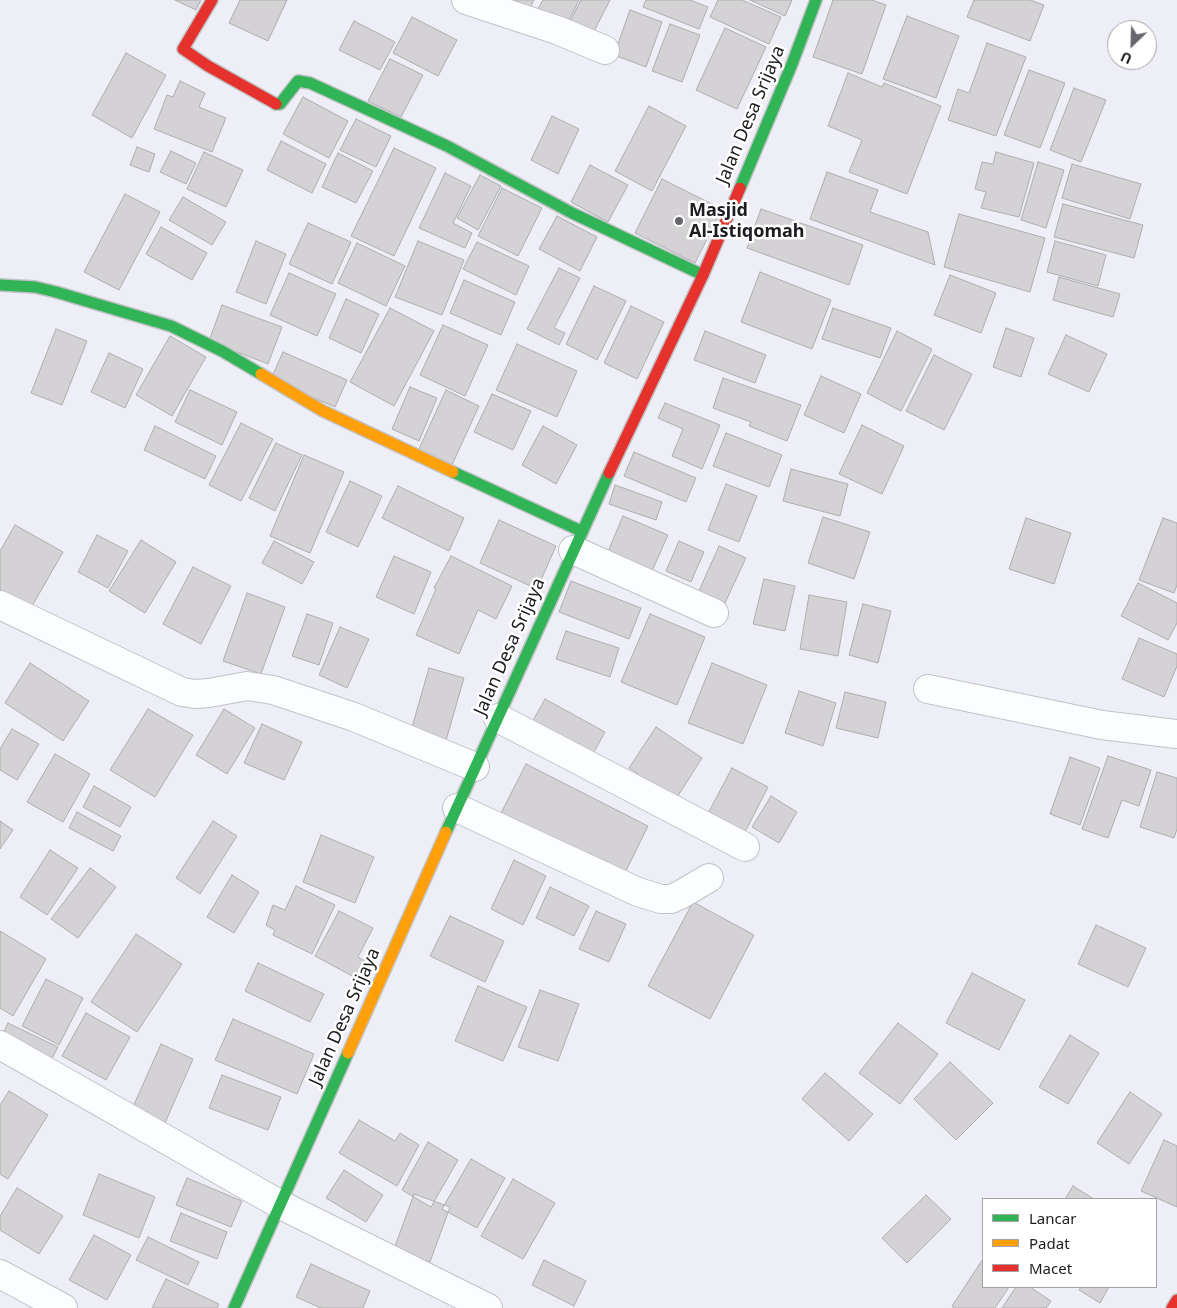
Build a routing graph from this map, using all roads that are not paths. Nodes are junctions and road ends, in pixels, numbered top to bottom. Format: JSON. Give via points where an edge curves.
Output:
{"nodes":[{"id":1,"x":212,"y":0,"type":"edge"},
{"id":2,"x":466,"y":0,"type":"edge"},
{"id":3,"x":816,"y":0,"type":"edge"},
{"id":4,"x":605,"y":50,"type":"dead end"},
{"id":5,"x":703,"y":275,"type":"junction"},
{"id":6,"x":0,"y":285,"type":"edge"},
{"id":7,"x":577,"y":540,"type":"junction"},
{"id":8,"x":0,"y":605,"type":"edge"},
{"id":9,"x":714,"y":613,"type":"dead end"},
{"id":10,"x":928,"y":689,"type":"dead end"},
{"id":11,"x":498,"y":718,"type":"junction"},
{"id":12,"x":1177,"y":734,"type":"edge"},
{"id":13,"x":475,"y":767,"type":"junction"},
{"id":14,"x":457,"y":808,"type":"junction"},
{"id":15,"x":745,"y":847,"type":"dead end"},
{"id":16,"x":709,"y":878,"type":"dead end"},
{"id":17,"x":0,"y":1045,"type":"edge"},
{"id":18,"x":282,"y":1205,"type":"junction"},
{"id":19,"x":0,"y":1274,"type":"edge"},
{"id":20,"x":1177,"y":1300,"type":"edge"},
{"id":21,"x":63,"y":1308,"type":"edge"},
{"id":22,"x":234,"y":1308,"type":"edge"},
{"id":23,"x":488,"y":1308,"type":"edge"},
{"id":24,"x":1172,"y":1308,"type":"edge"}],
"edges":[{"from":1,"to":5,"type":"street","via":[[183,49],[275,104],[280,104],[298,81],[310,83],[447,146],[572,213]]},
{"from":2,"to":4,"type":"street","via":[[557,30]]},
{"from":3,"to":5,"type":"street","name":"Jalan Desa Srijaya"},
{"from":5,"to":7,"type":"street","name":"Jalan Desa Srijaya"},
{"from":6,"to":7,"type":"street","via":[[56,292],[171,326],[222,351],[323,412]]},
{"from":7,"to":9,"type":"street"},
{"from":7,"to":11,"type":"street","name":"Jalan Desa Srijaya"},
{"from":8,"to":13,"type":"street","via":[[182,692],[209,693],[248,686],[273,690],[354,717]]},
{"from":10,"to":12,"type":"street","via":[[1102,725]]},
{"from":11,"to":13,"type":"street","name":"Jalan Desa Srijaya"},
{"from":11,"to":15,"type":"street"},
{"from":13,"to":14,"type":"street","name":"Jalan Desa Srijaya"},
{"from":14,"to":16,"type":"street","via":[[638,892],[661,899],[680,896]]},
{"from":14,"to":18,"type":"street","name":"Jalan Desa Srijaya"},
{"from":17,"to":18,"type":"street"},
{"from":18,"to":22,"type":"street","name":"Jalan Desa Srijaya"},
{"from":18,"to":23,"type":"street"},
{"from":19,"to":21,"type":"street"},
{"from":20,"to":24,"type":"street"}]}
